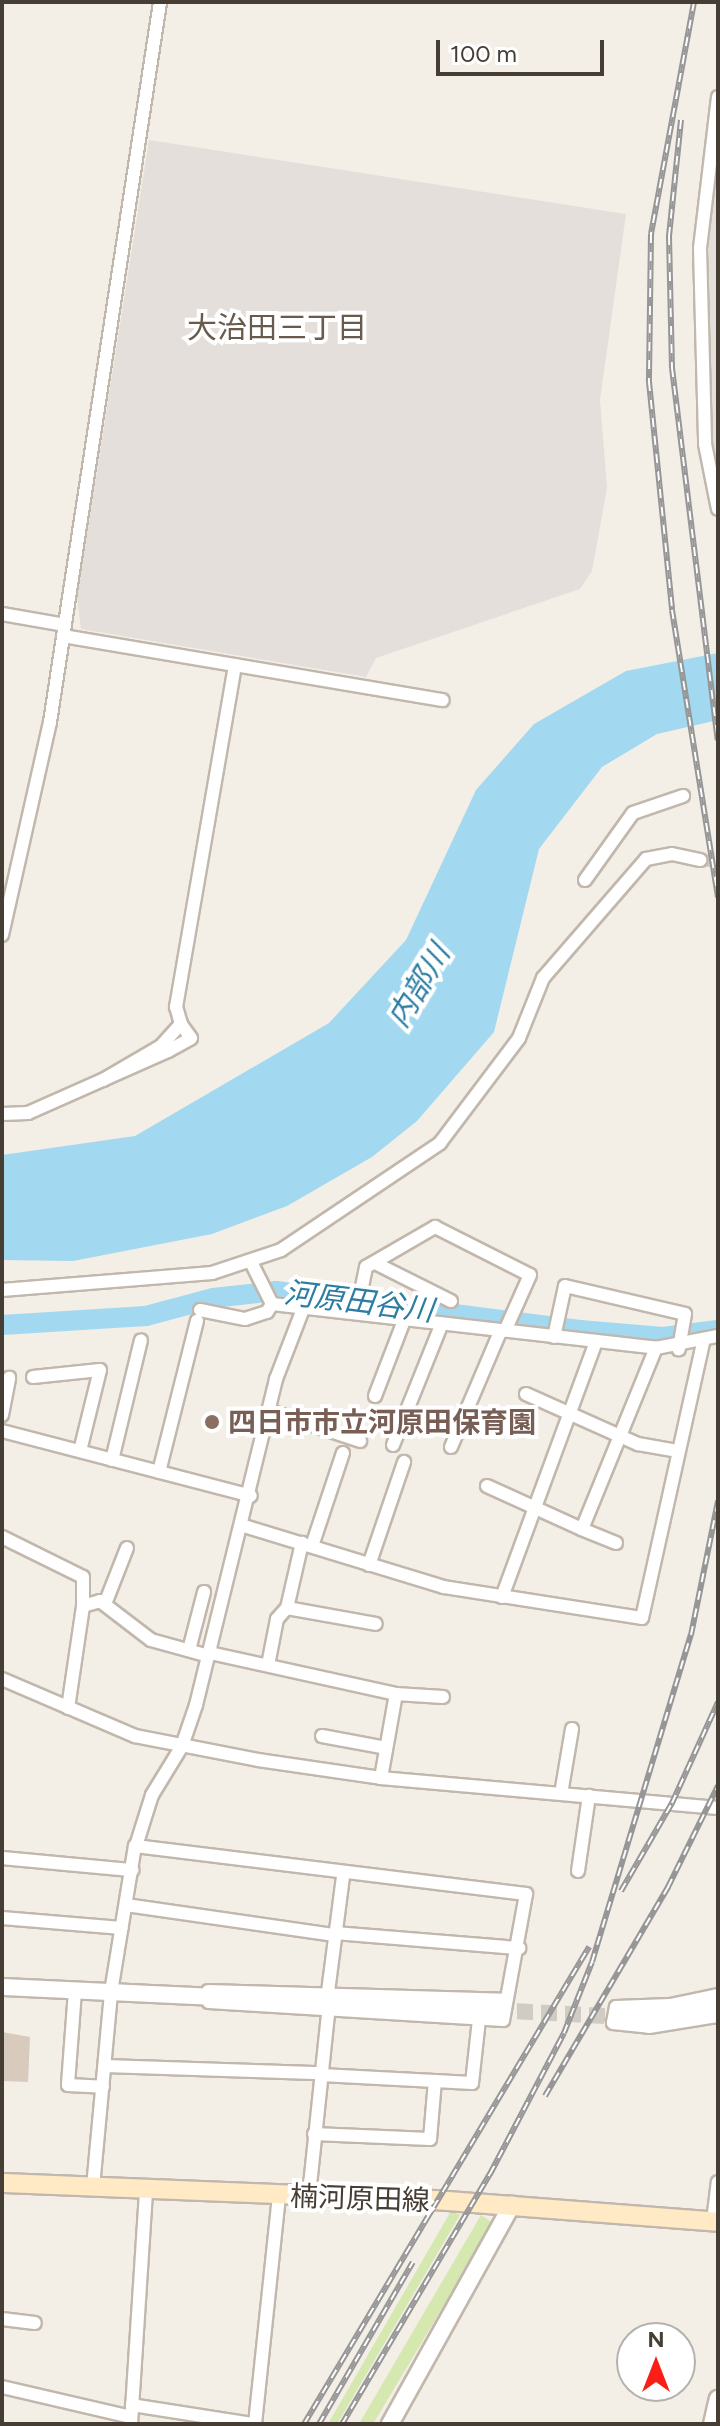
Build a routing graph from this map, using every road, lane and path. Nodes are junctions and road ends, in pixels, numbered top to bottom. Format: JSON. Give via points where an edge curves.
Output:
{"nodes":[{"id":1,"x":160,"y":2,"type":"edge"},
{"id":2,"x":718,"y":97,"type":"edge"},
{"id":3,"x":718,"y":509,"type":"edge"},
{"id":4,"x":2,"y":614,"type":"edge"},
{"id":5,"x":64,"y":631,"type":"junction"},
{"id":6,"x":235,"y":665,"type":"junction"},
{"id":7,"x":443,"y":700,"type":"dead end"},
{"id":8,"x":683,"y":796,"type":"dead end"},
{"id":9,"x":700,"y":860,"type":"tunnel mouth"},
{"id":10,"x":585,"y":880,"type":"dead end"},
{"id":11,"x":2,"y":935,"type":"edge"},
{"id":12,"x":2,"y":1114,"type":"edge"},
{"id":13,"x":251,"y":1262,"type":"junction"},
{"id":14,"x":375,"y":1263,"type":"junction"},
{"id":15,"x":2,"y":1290,"type":"edge"},
{"id":16,"x":267,"y":1294,"type":"junction"},
{"id":17,"x":451,"y":1301,"type":"dead end"},
{"id":18,"x":305,"y":1304,"type":"junction"},
{"id":19,"x":357,"y":1309,"type":"junction"},
{"id":20,"x":405,"y":1318,"type":"junction"},
{"id":21,"x":442,"y":1323,"type":"junction"},
{"id":22,"x":504,"y":1326,"type":"junction"},
{"id":23,"x":555,"y":1331,"type":"junction"},
{"id":24,"x":718,"y":1336,"type":"edge"},
{"id":25,"x":141,"y":1340,"type":"dead end"},
{"id":26,"x":680,"y":1341,"type":"junction"},
{"id":27,"x":596,"y":1342,"type":"junction"},
{"id":28,"x":703,"y":1343,"type":"junction"},
{"id":29,"x":656,"y":1348,"type":"junction"},
{"id":30,"x":33,"y":1377,"type":"dead end"},
{"id":31,"x":9,"y":1378,"type":"dead end"},
{"id":32,"x":526,"y":1394,"type":"dead end"},
{"id":33,"x":375,"y":1396,"type":"dead end"},
{"id":34,"x":270,"y":1411,"type":"junction"},
{"id":35,"x":568,"y":1413,"type":"junction"},
{"id":36,"x":2,"y":1415,"type":"edge"},
{"id":37,"x":2,"y":1431,"type":"edge"},
{"id":38,"x":620,"y":1437,"type":"junction"},
{"id":39,"x":360,"y":1441,"type":"dead end"},
{"id":40,"x":393,"y":1445,"type":"dead end"},
{"id":41,"x":451,"y":1447,"type":"dead end"},
{"id":42,"x":80,"y":1451,"type":"junction"},
{"id":43,"x":678,"y":1451,"type":"junction"},
{"id":44,"x":343,"y":1453,"type":"dead end"},
{"id":45,"x":112,"y":1460,"type":"junction"},
{"id":46,"x":404,"y":1462,"type":"dead end"},
{"id":47,"x":159,"y":1472,"type":"junction"},
{"id":48,"x":487,"y":1486,"type":"dead end"},
{"id":49,"x":251,"y":1496,"type":"junction"},
{"id":50,"x":531,"y":1506,"type":"junction"},
{"id":51,"x":244,"y":1526,"type":"junction"},
{"id":52,"x":582,"y":1529,"type":"junction"},
{"id":53,"x":2,"y":1537,"type":"edge"},
{"id":54,"x":616,"y":1543,"type":"dead end"},
{"id":55,"x":307,"y":1545,"type":"junction"},
{"id":56,"x":127,"y":1548,"type":"dead end"},
{"id":57,"x":369,"y":1565,"type":"junction"},
{"id":58,"x":204,"y":1592,"type":"dead end"},
{"id":59,"x":502,"y":1597,"type":"junction"},
{"id":60,"x":105,"y":1604,"type":"junction"},
{"id":61,"x":83,"y":1606,"type":"junction"},
{"id":62,"x":287,"y":1608,"type":"junction"},
{"id":63,"x":376,"y":1624,"type":"dead end"},
{"id":64,"x":189,"y":1650,"type":"junction"},
{"id":65,"x":210,"y":1654,"type":"junction"},
{"id":66,"x":268,"y":1665,"type":"junction"},
{"id":67,"x":2,"y":1679,"type":"edge"},
{"id":68,"x":396,"y":1694,"type":"junction"},
{"id":69,"x":443,"y":1697,"type":"dead end"},
{"id":70,"x":68,"y":1708,"type":"junction"},
{"id":71,"x":572,"y":1729,"type":"dead end"},
{"id":72,"x":322,"y":1736,"type":"dead end"},
{"id":73,"x":182,"y":1746,"type":"junction"},
{"id":74,"x":386,"y":1748,"type":"junction"},
{"id":75,"x":381,"y":1778,"type":"junction"},
{"id":76,"x":561,"y":1794,"type":"junction"},
{"id":77,"x":589,"y":1796,"type":"junction"},
{"id":78,"x":718,"y":1808,"type":"edge"},
{"id":79,"x":136,"y":1846,"type":"junction"},
{"id":80,"x":2,"y":1858,"type":"edge"},
{"id":81,"x":132,"y":1870,"type":"junction"},
{"id":82,"x":578,"y":1871,"type":"dead end"},
{"id":83,"x":343,"y":1876,"type":"junction"},
{"id":84,"x":126,"y":1905,"type":"junction"},
{"id":85,"x":2,"y":1918,"type":"edge"},
{"id":86,"x":122,"y":1928,"type":"junction"},
{"id":87,"x":335,"y":1934,"type":"junction"},
{"id":88,"x":519,"y":1948,"type":"junction"},
{"id":89,"x":2,"y":1987,"type":"edge"},
{"id":90,"x":75,"y":1991,"type":"junction"},
{"id":91,"x":111,"y":1992,"type":"junction"},
{"id":92,"x":328,"y":1992,"type":"junction"},
{"id":93,"x":183,"y":1994,"type":"junction"},
{"id":94,"x":718,"y":1995,"type":"edge"},
{"id":95,"x":718,"y":2006,"type":"edge"},
{"id":96,"x":492,"y":2010,"type":"junction"},
{"id":97,"x":328,"y":2013,"type":"junction"},
{"id":98,"x":718,"y":2016,"type":"edge"},
{"id":99,"x":624,"y":2017,"type":"tunnel mouth"},
{"id":100,"x":105,"y":2066,"type":"junction"},
{"id":101,"x":321,"y":2074,"type":"junction"},
{"id":102,"x":435,"y":2081,"type":"junction"},
{"id":103,"x":103,"y":2087,"type":"junction"},
{"id":104,"x":314,"y":2134,"type":"junction"},
{"id":105,"x":718,"y":2182,"type":"edge"},
{"id":106,"x":2,"y":2183,"type":"edge"},
{"id":107,"x":93,"y":2187,"type":"junction"},
{"id":108,"x":146,"y":2189,"type":"junction"},
{"id":109,"x":279,"y":2195,"type":"junction"},
{"id":110,"x":309,"y":2195,"type":"junction"},
{"id":111,"x":512,"y":2205,"type":"junction"},
{"id":112,"x":715,"y":2221,"type":"edge"},
{"id":113,"x":2,"y":2319,"type":"edge"},
{"id":114,"x":35,"y":2323,"type":"dead end"},
{"id":115,"x":2,"y":2387,"type":"edge"},
{"id":116,"x":718,"y":2399,"type":"edge"},
{"id":117,"x":131,"y":2415,"type":"edge"},
{"id":118,"x":254,"y":2424,"type":"edge"},
{"id":119,"x":390,"y":2424,"type":"edge"},
{"id":120,"x":712,"y":2424,"type":"edge"}],
"edges":[{"from":1,"to":5,"type":"street"},
{"from":2,"to":3,"type":"street","via":[[700,248],[705,444]]},
{"from":4,"to":5,"type":"street"},
{"from":5,"to":6,"type":"street"},
{"from":5,"to":11,"type":"street"},
{"from":6,"to":7,"type":"street"},
{"from":6,"to":12,"type":"street","via":[[176,1007],[181,1024],[161,1046],[103,1080],[28,1113]]},
{"from":8,"to":10,"type":"street","via":[[633,813]]},
{"from":9,"to":13,"type":"street","via":[[672,854],[646,859],[604,902],[569,954],[543,978],[519,1038],[440,1143],[331,1219]]},
{"from":13,"to":15,"type":"street","via":[[212,1273]]},
{"from":13,"to":16,"type":"street"},
{"from":14,"to":17,"type":"street"},
{"from":14,"to":19,"type":"street","via":[[366,1267]]},
{"from":14,"to":22,"type":"street","via":[[435,1227],[530,1275]]},
{"from":16,"to":18,"type":"street"},
{"from":16,"to":47,"type":"street","via":[[267,1312],[245,1319],[198,1316]]},
{"from":18,"to":19,"type":"street"},
{"from":18,"to":34,"type":"street"},
{"from":19,"to":20,"type":"street"},
{"from":20,"to":21,"type":"street"},
{"from":20,"to":33,"type":"street"},
{"from":21,"to":22,"type":"street"},
{"from":21,"to":40,"type":"street"},
{"from":22,"to":23,"type":"street"},
{"from":22,"to":41,"type":"street"},
{"from":23,"to":26,"type":"street","via":[[565,1286],[685,1314]]},
{"from":23,"to":27,"type":"street"},
{"from":24,"to":28,"type":"street"},
{"from":25,"to":45,"type":"street"},
{"from":26,"to":28,"type":"street"},
{"from":26,"to":29,"type":"street"},
{"from":27,"to":29,"type":"street"},
{"from":27,"to":35,"type":"street"},
{"from":28,"to":43,"type":"street"},
{"from":29,"to":38,"type":"street"},
{"from":30,"to":42,"type":"street","via":[[100,1370]]},
{"from":31,"to":36,"type":"street"},
{"from":32,"to":35,"type":"street"},
{"from":34,"to":39,"type":"street"},
{"from":34,"to":49,"type":"street"},
{"from":35,"to":38,"type":"street"},
{"from":35,"to":50,"type":"street"},
{"from":37,"to":42,"type":"street"},
{"from":38,"to":43,"type":"street"},
{"from":38,"to":52,"type":"street"},
{"from":42,"to":45,"type":"street"},
{"from":43,"to":59,"type":"street","via":[[642,1618]]},
{"from":44,"to":55,"type":"street"},
{"from":45,"to":47,"type":"street"},
{"from":46,"to":57,"type":"street"},
{"from":47,"to":49,"type":"street"},
{"from":48,"to":50,"type":"street"},
{"from":49,"to":51,"type":"street"},
{"from":50,"to":52,"type":"street"},
{"from":50,"to":59,"type":"street"},
{"from":51,"to":55,"type":"street"},
{"from":51,"to":65,"type":"street"},
{"from":52,"to":54,"type":"street"},
{"from":53,"to":61,"type":"street","via":[[83,1577]]},
{"from":55,"to":57,"type":"street"},
{"from":55,"to":62,"type":"street"},
{"from":56,"to":60,"type":"street"},
{"from":57,"to":59,"type":"street"},
{"from":58,"to":64,"type":"street"},
{"from":60,"to":61,"type":"street"},
{"from":60,"to":64,"type":"street","via":[[151,1640]]},
{"from":61,"to":70,"type":"street"},
{"from":62,"to":63,"type":"street"},
{"from":62,"to":66,"type":"street","via":[[277,1619]]},
{"from":64,"to":65,"type":"street"},
{"from":65,"to":66,"type":"street"},
{"from":65,"to":73,"type":"street"},
{"from":66,"to":68,"type":"street"},
{"from":67,"to":70,"type":"street"},
{"from":68,"to":69,"type":"street"},
{"from":68,"to":74,"type":"street"},
{"from":70,"to":73,"type":"street","via":[[135,1736]]},
{"from":71,"to":76,"type":"street"},
{"from":72,"to":74,"type":"street"},
{"from":73,"to":75,"type":"street"},
{"from":73,"to":79,"type":"street","via":[[152,1795]]},
{"from":74,"to":75,"type":"street"},
{"from":75,"to":76,"type":"street"},
{"from":76,"to":77,"type":"street"},
{"from":77,"to":78,"type":"street"},
{"from":77,"to":82,"type":"street"},
{"from":79,"to":81,"type":"street"},
{"from":79,"to":83,"type":"street"},
{"from":80,"to":81,"type":"street"},
{"from":81,"to":84,"type":"street"},
{"from":83,"to":87,"type":"street"},
{"from":83,"to":88,"type":"street","via":[[526,1894]]},
{"from":84,"to":86,"type":"street"},
{"from":84,"to":87,"type":"street"},
{"from":85,"to":86,"type":"street"},
{"from":86,"to":91,"type":"street"},
{"from":87,"to":88,"type":"street"},
{"from":87,"to":92,"type":"street"},
{"from":88,"to":96,"type":"street","via":[[512,1996]]},
{"from":89,"to":90,"type":"street"},
{"from":90,"to":91,"type":"street"},
{"from":90,"to":103,"type":"street","via":[[68,2085]]},
{"from":91,"to":93,"type":"street"},
{"from":91,"to":100,"type":"street"},
{"from":92,"to":93,"type":"street","via":[[237,1988]]},
{"from":92,"to":96,"type":"street"},
{"from":93,"to":96,"type":"street"},
{"from":93,"to":97,"type":"street","via":[[239,2008]]},
{"from":94,"to":98,"type":"street","via":[[670,2005],[616,2007],[613,2023],[649,2027]]},
{"from":95,"to":99,"type":"street"},
{"from":96,"to":97,"type":"street"},
{"from":96,"to":102,"type":"street","via":[[472,2083]]},
{"from":97,"to":101,"type":"street"},
{"from":100,"to":101,"type":"street"},
{"from":100,"to":103,"type":"street"},
{"from":101,"to":102,"type":"street"},
{"from":101,"to":104,"type":"street"},
{"from":102,"to":104,"type":"street","via":[[430,2139]]},
{"from":103,"to":107,"type":"street"},
{"from":104,"to":110,"type":"street"},
{"from":105,"to":112,"type":"street"},
{"from":106,"to":107,"type":"main road","name":"楠河原田線"},
{"from":107,"to":108,"type":"main road","name":"楠河原田線"},
{"from":108,"to":109,"type":"main road","name":"楠河原田線"},
{"from":108,"to":117,"type":"street"},
{"from":109,"to":110,"type":"main road","name":"楠河原田線"},
{"from":109,"to":118,"type":"street"},
{"from":110,"to":111,"type":"main road","name":"楠河原田線"},
{"from":111,"to":112,"type":"main road","name":"楠河原田線"},
{"from":111,"to":119,"type":"street"},
{"from":113,"to":114,"type":"street"},
{"from":115,"to":117,"type":"street"},
{"from":116,"to":120,"type":"street"},
{"from":117,"to":118,"type":"street"}]}
